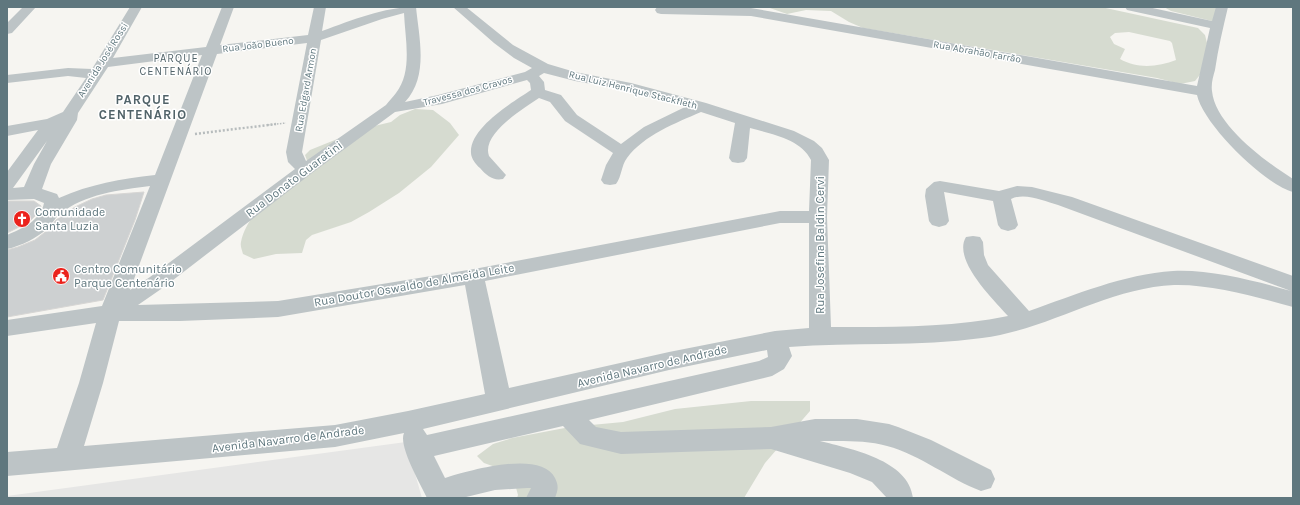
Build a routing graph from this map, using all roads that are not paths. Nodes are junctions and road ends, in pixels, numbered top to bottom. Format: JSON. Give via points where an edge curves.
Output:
{"nodes":[{"id":1,"x":30,"y":7,"type":"edge"},
{"id":2,"x":136,"y":7,"type":"edge"},
{"id":3,"x":228,"y":7,"type":"edge"},
{"id":4,"x":320,"y":7,"type":"edge"},
{"id":5,"x":459,"y":7,"type":"edge"},
{"id":6,"x":1131,"y":7,"type":"edge"},
{"id":7,"x":1222,"y":7,"type":"edge"},
{"id":8,"x":410,"y":8,"type":"edge"},
{"id":9,"x":661,"y":10,"type":"dead end"},
{"id":10,"x":1216,"y":26,"type":"junction"},
{"id":11,"x":7,"y":30,"type":"edge"},
{"id":12,"x":315,"y":38,"type":"junction"},
{"id":13,"x":212,"y":50,"type":"junction"},
{"id":14,"x":99,"y":68,"type":"junction"},
{"id":15,"x":536,"y":71,"type":"junction"},
{"id":16,"x":7,"y":79,"type":"edge"},
{"id":17,"x":1204,"y":92,"type":"junction"},
{"id":18,"x":536,"y":93,"type":"junction"},
{"id":19,"x":701,"y":106,"type":"junction"},
{"id":20,"x":391,"y":108,"type":"junction"},
{"id":21,"x":64,"y":119,"type":"junction"},
{"id":22,"x":743,"y":121,"type":"junction"},
{"id":23,"x":7,"y":131,"type":"edge"},
{"id":24,"x":622,"y":152,"type":"junction"},
{"id":25,"x":818,"y":154,"type":"joint"},
{"id":26,"x":738,"y":158,"type":"dead end"},
{"id":27,"x":306,"y":169,"type":"junction"},
{"id":28,"x":497,"y":176,"type":"dead end"},
{"id":29,"x":162,"y":179,"type":"junction"},
{"id":30,"x":610,"y":180,"type":"dead end"},
{"id":31,"x":7,"y":184,"type":"edge"},
{"id":32,"x":104,"y":187,"type":"junction"},
{"id":33,"x":1293,"y":188,"type":"edge"},
{"id":34,"x":37,"y":193,"type":"junction"},
{"id":35,"x":7,"y":194,"type":"edge"},
{"id":36,"x":1001,"y":197,"type":"junction"},
{"id":37,"x":51,"y":211,"type":"junction"},
{"id":38,"x":818,"y":217,"type":"junction"},
{"id":39,"x":939,"y":221,"type":"dead end"},
{"id":40,"x":1008,"y":224,"type":"dead end"},
{"id":41,"x":973,"y":242,"type":"dead end"},
{"id":42,"x":11,"y":243,"type":"edge"},
{"id":43,"x":474,"y":276,"type":"junction"},
{"id":44,"x":1293,"y":284,"type":"edge"},
{"id":45,"x":1293,"y":299,"type":"edge"},
{"id":46,"x":110,"y":313,"type":"junction"},
{"id":47,"x":1025,"y":321,"type":"junction"},
{"id":48,"x":7,"y":328,"type":"edge"},
{"id":49,"x":820,"y":336,"type":"junction"},
{"id":50,"x":775,"y":340,"type":"junction"},
{"id":51,"x":499,"y":401,"type":"junction"},
{"id":52,"x":567,"y":414,"type":"junction"},
{"id":53,"x":408,"y":422,"type":"junction"},
{"id":54,"x":770,"y":438,"type":"junction"},
{"id":55,"x":417,"y":449,"type":"junction"},
{"id":56,"x":66,"y":460,"type":"junction"},
{"id":57,"x":7,"y":464,"type":"edge"},
{"id":58,"x":981,"y":479,"type":"dead end"},
{"id":59,"x":449,"y":494,"type":"edge"},
{"id":60,"x":900,"y":497,"type":"edge"},
{"id":61,"x":540,"y":498,"type":"edge"}],
"edges":[{"from":1,"to":11,"type":"street"},
{"from":2,"to":14,"type":"street","name":"Avenida José Rossi"},
{"from":3,"to":13,"type":"street"},
{"from":4,"to":12,"type":"street","name":"Rua Edgard Armon"},
{"from":5,"to":15,"type":"street","name":"Rua Luiz Henrique Stackfleth"},
{"from":6,"to":10,"type":"street"},
{"from":7,"to":10,"type":"street"},
{"from":8,"to":12,"type":"street","name":"Rua João Bueno","via":[[378,16]]},
{"from":8,"to":20,"type":"street","name":"Rua Donato Guaratini","via":[[414,66],[403,95]]},
{"from":9,"to":17,"type":"street","name":"Rua Abrahão Farrão","via":[[683,8],[751,12]]},
{"from":10,"to":17,"type":"street"},
{"from":12,"to":13,"type":"street","name":"Rua João Bueno"},
{"from":12,"to":27,"type":"street","name":"Rua Edgard Armon","via":[[294,152],[297,162]]},
{"from":13,"to":14,"type":"street","name":"Rua João Bueno"},
{"from":13,"to":29,"type":"street"},
{"from":14,"to":16,"type":"street","name":"Rua João Bueno"},
{"from":14,"to":21,"type":"street","name":"Avenida José Rossi"},
{"from":15,"to":18,"type":"street","via":[[534,78],[539,85]]},
{"from":15,"to":19,"type":"street","name":"Rua Luiz Henrique Stackfleth","via":[[662,95]]},
{"from":15,"to":20,"type":"street","name":"Travessa dos Cravos","via":[[442,99]]},
{"from":17,"to":33,"type":"street","via":[[1210,112],[1221,127],[1260,163]]},
{"from":18,"to":24,"type":"street","via":[[558,100],[571,118]]},
{"from":18,"to":28,"type":"street","via":[[490,128],[482,142],[480,156]]},
{"from":19,"to":22,"type":"street","name":"Rua Luiz Henrique Stackfleth"},
{"from":19,"to":24,"type":"street","via":[[660,126]]},
{"from":20,"to":27,"type":"street","name":"Rua Donato Guaratini"},
{"from":21,"to":23,"type":"street"},
{"from":21,"to":31,"type":"street","name":"Avenida José Rossi"},
{"from":21,"to":34,"type":"street","name":"Avenida José Rossi","via":[[33,182]]},
{"from":22,"to":25,"type":"street","name":"Rua Luiz Henrique Stackfleth","via":[[790,135],[803,141]]},
{"from":22,"to":26,"type":"street"},
{"from":24,"to":30,"type":"street","via":[[612,170]]},
{"from":25,"to":38,"type":"street","name":"Rua Josefina Baldin Cervi"},
{"from":27,"to":46,"type":"street","name":"Rua Donato Guaratini","via":[[157,282]]},
{"from":29,"to":32,"type":"street"},
{"from":29,"to":46,"type":"street"},
{"from":32,"to":34,"type":"street","via":[[67,188]]},
{"from":32,"to":37,"type":"street","via":[[82,194]]},
{"from":34,"to":35,"type":"street"},
{"from":34,"to":37,"type":"street","via":[[49,198],[53,204]]},
{"from":36,"to":39,"type":"street","via":[[949,186],[936,187],[934,196]]},
{"from":36,"to":40,"type":"street"},
{"from":36,"to":44,"type":"street","via":[[1017,191],[1043,194]]},
{"from":37,"to":42,"type":"street","via":[[33,230]]},
{"from":38,"to":43,"type":"street","name":"Rua Doutor Oswaldo de Almeida Leite","via":[[780,217]]},
{"from":38,"to":49,"type":"street","name":"Rua Josefina Baldin Cervi"},
{"from":41,"to":47,"type":"street","via":[[974,256],[979,268]]},
{"from":43,"to":46,"type":"street","name":"Rua Doutor Oswaldo de Almeida Leite","via":[[278,309]]},
{"from":43,"to":51,"type":"street"},
{"from":45,"to":47,"type":"street","name":"Avenida Navarro de Andrade","via":[[1228,284],[1174,278],[1109,291]]},
{"from":46,"to":48,"type":"street","name":"Rua Doutor Oswaldo de Almeida Leite"},
{"from":46,"to":56,"type":"street"},
{"from":47,"to":49,"type":"street","name":"Avenida Navarro de Andrade","via":[[983,330],[920,335]]},
{"from":49,"to":50,"type":"street","name":"Avenida Navarro de Andrade"},
{"from":50,"to":51,"type":"street","name":"Avenida Navarro de Andrade","via":[[669,361]]},
{"from":50,"to":52,"type":"street","via":[[780,356],[776,364],[764,369]]},
{"from":51,"to":53,"type":"street","name":"Avenida Navarro de Andrade"},
{"from":52,"to":54,"type":"street","via":[[589,436],[621,443]]},
{"from":52,"to":55,"type":"street"},
{"from":53,"to":55,"type":"street"},
{"from":53,"to":56,"type":"street","name":"Avenida Navarro de Andrade","via":[[335,436]]},
{"from":54,"to":58,"type":"street","via":[[815,430],[857,430],[889,435],[922,448]]},
{"from":54,"to":60,"type":"street","via":[[854,462],[881,473],[896,487]]},
{"from":55,"to":59,"type":"street"},
{"from":56,"to":57,"type":"street","name":"Avenida Navarro de Andrade"},
{"from":59,"to":61,"type":"street","via":[[489,479],[530,476],[544,482],[544,493]]}]}
